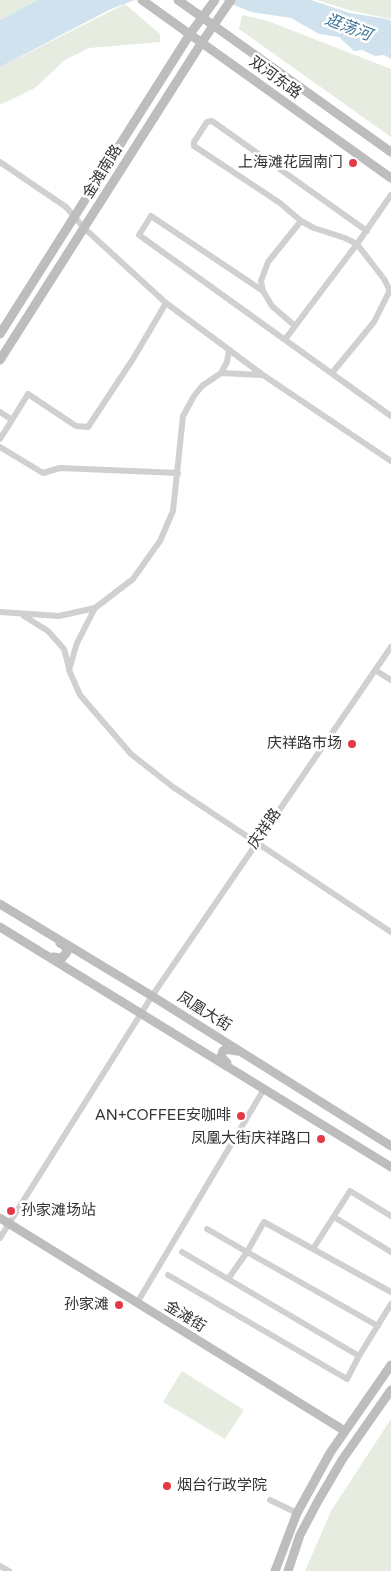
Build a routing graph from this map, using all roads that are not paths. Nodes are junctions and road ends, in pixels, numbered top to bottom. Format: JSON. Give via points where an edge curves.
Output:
{"nodes":[{"id":1,"x":142,"y":0,"type":"edge"},
{"id":2,"x":178,"y":0,"type":"edge"},
{"id":3,"x":215,"y":0,"type":"edge"},
{"id":4,"x":230,"y":2,"type":"edge"},
{"id":5,"x":202,"y":17,"type":"junction"},
{"id":6,"x":214,"y":25,"type":"junction"},
{"id":7,"x":190,"y":34,"type":"junction"},
{"id":8,"x":202,"y":42,"type":"junction"},
{"id":9,"x":391,"y":152,"type":"edge"},
{"id":10,"x":0,"y":162,"type":"edge"},
{"id":11,"x":391,"y":178,"type":"edge"},
{"id":12,"x":391,"y":195,"type":"edge"},
{"id":13,"x":74,"y":217,"type":"junction"},
{"id":14,"x":301,"y":221,"type":"junction"},
{"id":15,"x":84,"y":228,"type":"junction"},
{"id":16,"x":366,"y":231,"type":"junction"},
{"id":17,"x":358,"y":244,"type":"junction"},
{"id":18,"x":263,"y":291,"type":"junction"},
{"id":19,"x":390,"y":292,"type":"edge"},
{"id":20,"x":166,"y":304,"type":"junction"},
{"id":21,"x":295,"y":326,"type":"junction"},
{"id":22,"x":0,"y":334,"type":"edge"},
{"id":23,"x":286,"y":338,"type":"junction"},
{"id":24,"x":229,"y":350,"type":"junction"},
{"id":25,"x":0,"y":360,"type":"edge"},
{"id":26,"x":332,"y":373,"type":"junction"},
{"id":27,"x":221,"y":374,"type":"junction"},
{"id":28,"x":262,"y":375,"type":"junction"},
{"id":29,"x":0,"y":412,"type":"edge"},
{"id":30,"x":391,"y":416,"type":"edge"},
{"id":31,"x":12,"y":420,"type":"junction"},
{"id":32,"x":0,"y":439,"type":"edge"},
{"id":33,"x":0,"y":447,"type":"edge"},
{"id":34,"x":391,"y":461,"type":"edge"},
{"id":35,"x":178,"y":473,"type":"junction"},
{"id":36,"x":94,"y":608,"type":"junction"},
{"id":37,"x":0,"y":612,"type":"edge"},
{"id":38,"x":23,"y":615,"type":"junction"},
{"id":39,"x":391,"y":647,"type":"edge"},
{"id":40,"x":69,"y":670,"type":"junction"},
{"id":41,"x":375,"y":670,"type":"junction"},
{"id":42,"x":391,"y":680,"type":"edge"},
{"id":43,"x":256,"y":842,"type":"junction"},
{"id":44,"x":0,"y":904,"type":"edge"},
{"id":45,"x":0,"y":927,"type":"edge"},
{"id":46,"x":391,"y":932,"type":"edge"},
{"id":47,"x":50,"y":935,"type":"junction"},
{"id":48,"x":41,"y":952,"type":"junction"},
{"id":49,"x":152,"y":996,"type":"junction"},
{"id":50,"x":142,"y":1013,"type":"junction"},
{"id":51,"x":253,"y":1059,"type":"junction"},
{"id":52,"x":239,"y":1073,"type":"junction"},
{"id":53,"x":264,"y":1089,"type":"junction"},
{"id":54,"x":391,"y":1146,"type":"edge"},
{"id":55,"x":391,"y":1167,"type":"edge"},
{"id":56,"x":391,"y":1216,"type":"edge"},
{"id":57,"x":334,"y":1217,"type":"junction"},
{"id":58,"x":0,"y":1218,"type":"edge"},
{"id":59,"x":9,"y":1223,"type":"junction"},
{"id":60,"x":207,"y":1229,"type":"dead end"},
{"id":61,"x":0,"y":1238,"type":"edge"},
{"id":62,"x":313,"y":1249,"type":"junction"},
{"id":63,"x":182,"y":1252,"type":"dead end"},
{"id":64,"x":247,"y":1252,"type":"junction"},
{"id":65,"x":391,"y":1252,"type":"edge"},
{"id":66,"x":168,"y":1275,"type":"dead end"},
{"id":67,"x":228,"y":1279,"type":"junction"},
{"id":68,"x":391,"y":1292,"type":"edge"},
{"id":69,"x":138,"y":1303,"type":"junction"},
{"id":70,"x":391,"y":1304,"type":"edge"},
{"id":71,"x":378,"y":1326,"type":"junction"},
{"id":72,"x":360,"y":1356,"type":"junction"},
{"id":73,"x":391,"y":1365,"type":"edge"},
{"id":74,"x":391,"y":1390,"type":"edge"},
{"id":75,"x":345,"y":1431,"type":"junction"},
{"id":76,"x":356,"y":1439,"type":"junction"},
{"id":77,"x":270,"y":1500,"type":"dead end"},
{"id":78,"x":297,"y":1513,"type":"junction"},
{"id":79,"x":0,"y":1566,"type":"edge"},
{"id":80,"x":9,"y":1571,"type":"edge"},
{"id":81,"x":274,"y":1571,"type":"edge"},
{"id":82,"x":288,"y":1571,"type":"edge"}],
"edges":[{"from":1,"to":7,"type":"street","name":"双河东路"},
{"from":2,"to":5,"type":"street","name":"双河东路"},
{"from":3,"to":5,"type":"street","name":"金滩南路"},
{"from":4,"to":6,"type":"street","name":"金滩南路"},
{"from":5,"to":6,"type":"street","name":"双河东路"},
{"from":5,"to":7,"type":"street","name":"金滩南路"},
{"from":6,"to":8,"type":"street","name":"金滩南路"},
{"from":6,"to":9,"type":"street","name":"双河东路"},
{"from":7,"to":8,"type":"street","name":"双河东路"},
{"from":7,"to":13,"type":"street","name":"金滩南路"},
{"from":8,"to":11,"type":"street","name":"双河东路"},
{"from":8,"to":15,"type":"street","name":"金滩南路"},
{"from":10,"to":13,"type":"street","via":[[66,207]]},
{"from":12,"to":16,"type":"street"},
{"from":13,"to":15,"type":"street"},
{"from":13,"to":22,"type":"street","name":"金滩南路"},
{"from":14,"to":16,"type":"street","via":[[280,203],[194,146],[206,122],[212,121]]},
{"from":14,"to":17,"type":"street"},
{"from":14,"to":18,"type":"street","via":[[266,267],[261,281]]},
{"from":15,"to":20,"type":"street"},
{"from":15,"to":25,"type":"street","name":"金滩南路"},
{"from":16,"to":17,"type":"street"},
{"from":17,"to":19,"type":"street"},
{"from":17,"to":21,"type":"street"},
{"from":18,"to":21,"type":"street","via":[[272,306]]},
{"from":18,"to":23,"type":"street","via":[[151,216],[139,234]]},
{"from":19,"to":26,"type":"street","via":[[374,322]]},
{"from":20,"to":24,"type":"street"},
{"from":20,"to":31,"type":"street","via":[[88,427],[76,426],[28,394]]},
{"from":21,"to":23,"type":"street"},
{"from":23,"to":26,"type":"street"},
{"from":24,"to":27,"type":"street"},
{"from":24,"to":28,"type":"street"},
{"from":26,"to":30,"type":"street"},
{"from":27,"to":28,"type":"street"},
{"from":27,"to":35,"type":"street","via":[[202,386],[183,416]]},
{"from":28,"to":34,"type":"street"},
{"from":29,"to":31,"type":"street"},
{"from":31,"to":32,"type":"street"},
{"from":33,"to":35,"type":"street","via":[[43,473],[60,468]]},
{"from":35,"to":36,"type":"street","via":[[173,511],[160,541],[133,579]]},
{"from":36,"to":38,"type":"street","via":[[59,616]]},
{"from":36,"to":40,"type":"street"},
{"from":37,"to":38,"type":"street"},
{"from":38,"to":40,"type":"street","via":[[48,630],[64,649]]},
{"from":39,"to":41,"type":"street","name":"庆祥路"},
{"from":40,"to":43,"type":"street","via":[[80,695],[131,754],[173,787]]},
{"from":41,"to":42,"type":"street"},
{"from":41,"to":43,"type":"street","name":"庆祥路"},
{"from":43,"to":46,"type":"street"},
{"from":43,"to":49,"type":"street","name":"庆祥路"},
{"from":44,"to":47,"type":"street","name":"凤凰大街"},
{"from":45,"to":48,"type":"street"},
{"from":47,"to":48,"type":"street","via":[[66,947],[65,955],[55,958]]},
{"from":47,"to":49,"type":"street","name":"凤凰大街"},
{"from":48,"to":50,"type":"street"},
{"from":49,"to":50,"type":"street","name":"庆祥路"},
{"from":49,"to":51,"type":"street","name":"凤凰大街"},
{"from":50,"to":52,"type":"street"},
{"from":50,"to":59,"type":"street","name":"庆祥路"},
{"from":51,"to":52,"type":"street","via":[[233,1050],[223,1051],[221,1057]]},
{"from":51,"to":54,"type":"street","name":"凤凰大街"},
{"from":52,"to":53,"type":"street"},
{"from":53,"to":55,"type":"street"},
{"from":53,"to":69,"type":"street"},
{"from":56,"to":57,"type":"street","via":[[350,1191]]},
{"from":57,"to":62,"type":"street"},
{"from":57,"to":65,"type":"street"},
{"from":58,"to":59,"type":"street","name":"金滩街"},
{"from":59,"to":61,"type":"street","name":"庆祥路"},
{"from":59,"to":69,"type":"street","name":"金滩街"},
{"from":60,"to":64,"type":"street"},
{"from":62,"to":64,"type":"street","via":[[264,1222]]},
{"from":62,"to":68,"type":"street"},
{"from":63,"to":67,"type":"street"},
{"from":64,"to":67,"type":"street"},
{"from":64,"to":71,"type":"street"},
{"from":66,"to":72,"type":"street","via":[[347,1379]]},
{"from":67,"to":72,"type":"street"},
{"from":69,"to":75,"type":"street","name":"金滩街"},
{"from":70,"to":71,"type":"street"},
{"from":71,"to":72,"type":"street"},
{"from":73,"to":75,"type":"street"},
{"from":74,"to":76,"type":"street"},
{"from":75,"to":76,"type":"street","name":"金滩街"},
{"from":75,"to":78,"type":"street"},
{"from":76,"to":82,"type":"street","via":[[306,1522]]},
{"from":77,"to":78,"type":"street"},
{"from":78,"to":81,"type":"street"},
{"from":79,"to":80,"type":"street"}]}
